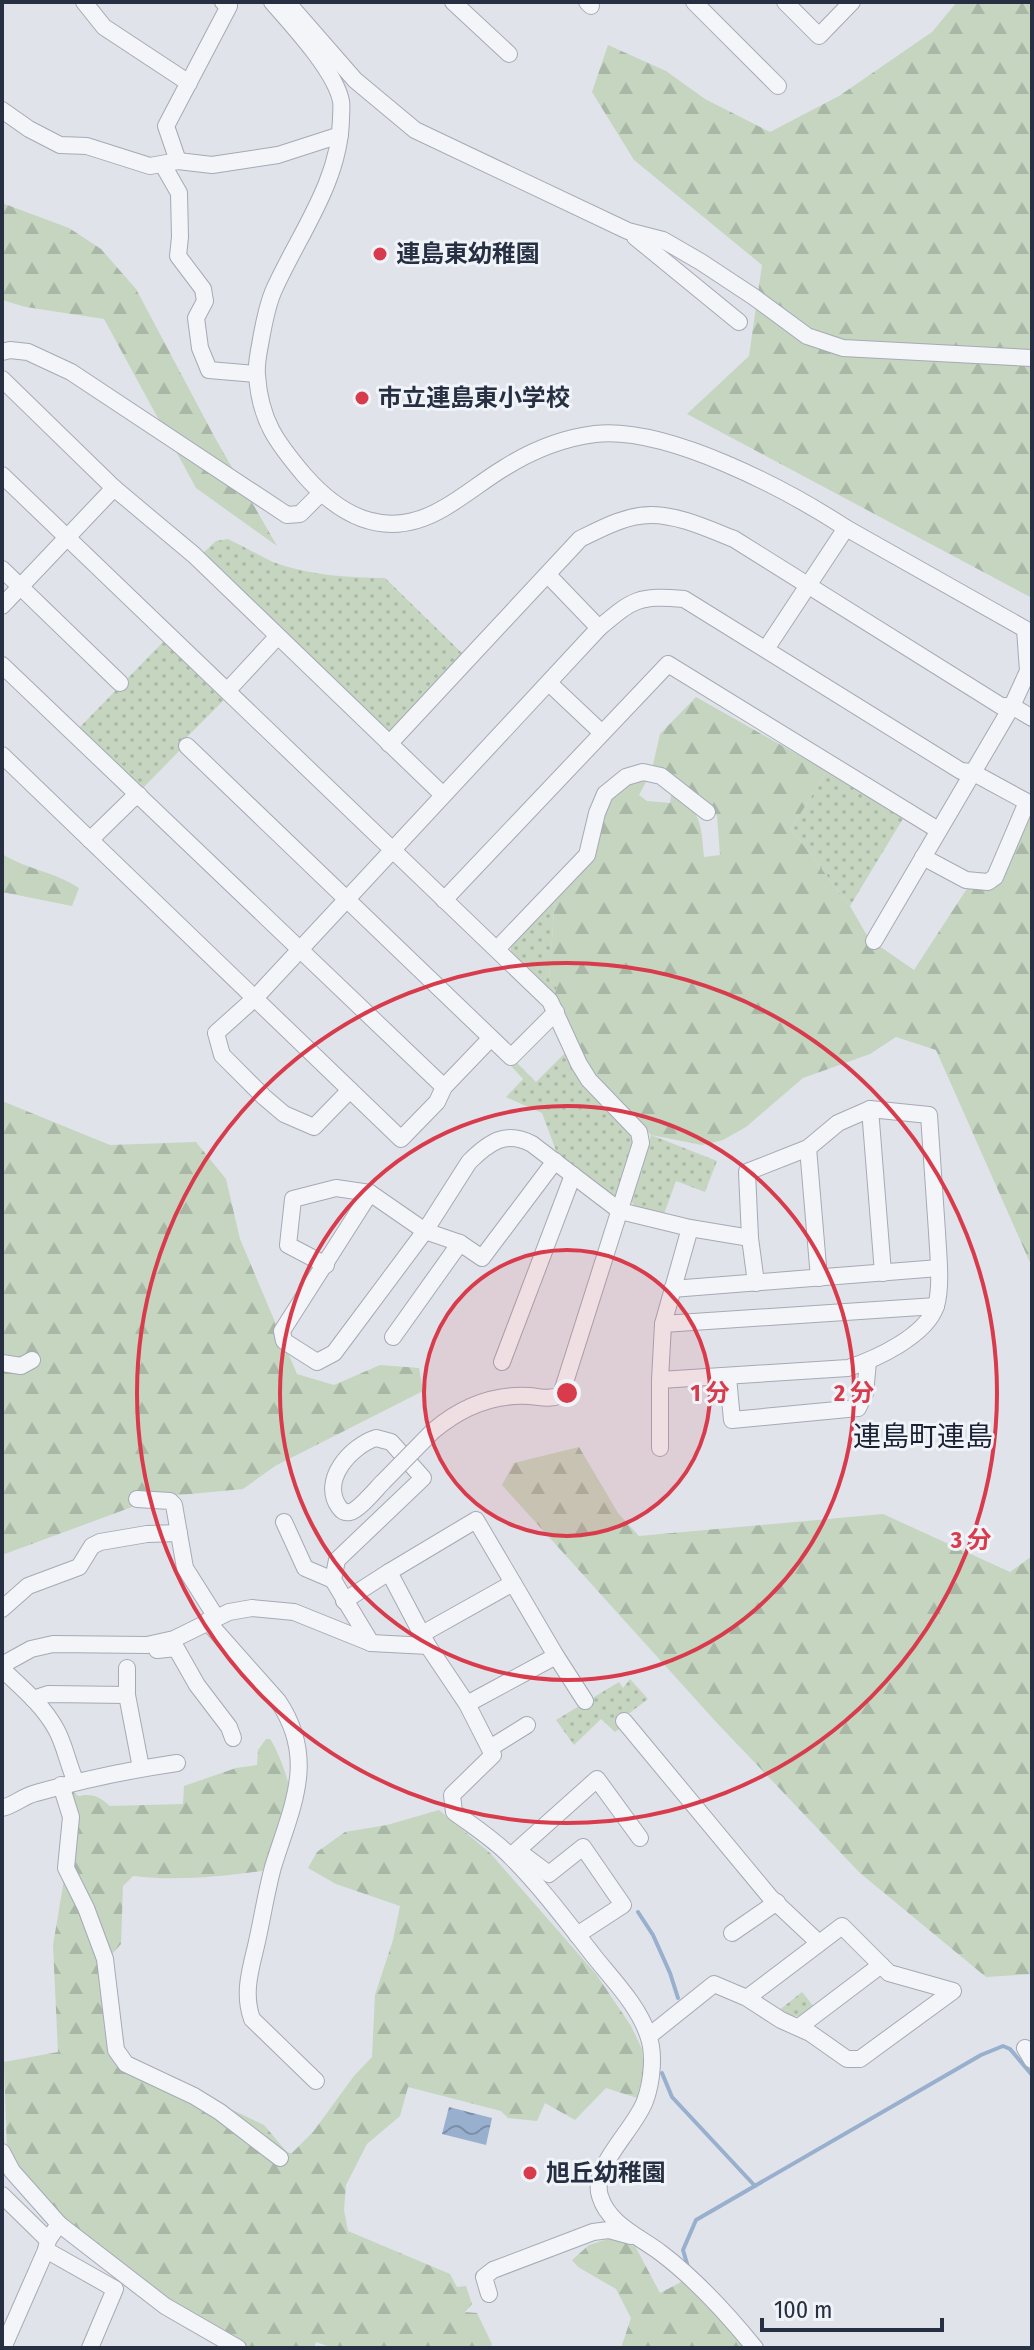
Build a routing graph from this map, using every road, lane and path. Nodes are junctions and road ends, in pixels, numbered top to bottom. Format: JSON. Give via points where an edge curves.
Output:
{"nodes":[{"id":1,"x":84,"y":2,"type":"edge"},
{"id":2,"x":223,"y":2,"type":"edge"},
{"id":3,"x":453,"y":2,"type":"edge"},
{"id":4,"x":694,"y":2,"type":"edge"},
{"id":5,"x":785,"y":2,"type":"edge"},
{"id":6,"x":852,"y":2,"type":"edge"},
{"id":7,"x":278,"y":3,"type":"edge"},
{"id":8,"x":509,"y":54,"type":"dead end"},
{"id":9,"x":351,"y":75,"type":"junction"},
{"id":10,"x":333,"y":81,"type":"junction"},
{"id":11,"x":189,"y":83,"type":"junction"},
{"id":12,"x":778,"y":86,"type":"dead end"},
{"id":13,"x":2,"y":110,"type":"edge"},
{"id":14,"x":340,"y":135,"type":"junction"},
{"id":15,"x":170,"y":163,"type":"junction"},
{"id":16,"x":628,"y":231,"type":"junction"},
{"id":17,"x":739,"y":322,"type":"dead end"},
{"id":18,"x":2,"y":352,"type":"edge"},
{"id":19,"x":1032,"y":358,"type":"edge"},
{"id":20,"x":256,"y":374,"type":"junction"},
{"id":21,"x":2,"y":379,"type":"edge"},
{"id":22,"x":2,"y":475,"type":"edge"},
{"id":23,"x":114,"y":488,"type":"junction"},
{"id":24,"x":321,"y":493,"type":"junction"},
{"id":25,"x":846,"y":528,"type":"junction"},
{"id":26,"x":67,"y":538,"type":"junction"},
{"id":27,"x":2,"y":569,"type":"edge"},
{"id":28,"x":548,"y":575,"type":"junction"},
{"id":29,"x":809,"y":584,"type":"junction"},
{"id":30,"x":20,"y":586,"type":"junction"},
{"id":31,"x":2,"y":606,"type":"edge"},
{"id":32,"x":599,"y":628,"type":"junction"},
{"id":33,"x":277,"y":637,"type":"junction"},
{"id":34,"x":766,"y":649,"type":"junction"},
{"id":35,"x":2,"y":665,"type":"edge"},
{"id":36,"x":120,"y":683,"type":"dead end"},
{"id":37,"x":549,"y":683,"type":"junction"},
{"id":38,"x":228,"y":690,"type":"junction"},
{"id":39,"x":1012,"y":706,"type":"junction"},
{"id":40,"x":1032,"y":718,"type":"edge"},
{"id":41,"x":602,"y":733,"type":"junction"},
{"id":42,"x":389,"y":744,"type":"junction"},
{"id":43,"x":187,"y":746,"type":"dead end"},
{"id":44,"x":2,"y":755,"type":"edge"},
{"id":45,"x":972,"y":772,"type":"junction"},
{"id":46,"x":139,"y":795,"type":"junction"},
{"id":47,"x":443,"y":795,"type":"junction"},
{"id":48,"x":707,"y":812,"type":"dead end"},
{"id":49,"x":938,"y":830,"type":"junction"},
{"id":50,"x":90,"y":840,"type":"junction"},
{"id":51,"x":393,"y":849,"type":"junction"},
{"id":52,"x":923,"y":857,"type":"junction"},
{"id":53,"x":346,"y":899,"type":"junction"},
{"id":54,"x":444,"y":900,"type":"junction"},
{"id":55,"x":874,"y":941,"type":"dead end"},
{"id":56,"x":497,"y":949,"type":"junction"},
{"id":57,"x":298,"y":950,"type":"junction"},
{"id":58,"x":255,"y":998,"type":"junction"},
{"id":59,"x":556,"y":1012,"type":"junction"},
{"id":60,"x":490,"y":1039,"type":"junction"},
{"id":61,"x":444,"y":1087,"type":"junction"},
{"id":62,"x":350,"y":1090,"type":"junction"},
{"id":63,"x":870,"y":1109,"type":"junction"},
{"id":64,"x":808,"y":1148,"type":"junction"},
{"id":65,"x":555,"y":1161,"type":"junction"},
{"id":66,"x":573,"y":1175,"type":"junction"},
{"id":67,"x":370,"y":1193,"type":"junction"},
{"id":68,"x":620,"y":1211,"type":"junction"},
{"id":69,"x":690,"y":1228,"type":"junction"},
{"id":70,"x":425,"y":1231,"type":"junction"},
{"id":71,"x":750,"y":1238,"type":"junction"},
{"id":72,"x":460,"y":1243,"type":"junction"},
{"id":73,"x":326,"y":1265,"type":"junction"},
{"id":74,"x":939,"y":1268,"type":"junction"},
{"id":75,"x":883,"y":1273,"type":"junction"},
{"id":76,"x":819,"y":1278,"type":"junction"},
{"id":77,"x":756,"y":1283,"type":"junction"},
{"id":78,"x":672,"y":1289,"type":"junction"},
{"id":79,"x":936,"y":1306,"type":"junction"},
{"id":80,"x":663,"y":1324,"type":"junction"},
{"id":81,"x":393,"y":1337,"type":"dead end"},
{"id":82,"x":32,"y":1360,"type":"dead end"},
{"id":83,"x":502,"y":1362,"type":"dead end"},
{"id":84,"x":868,"y":1362,"type":"junction"},
{"id":85,"x":2,"y":1363,"type":"edge"},
{"id":86,"x":728,"y":1377,"type":"junction"},
{"id":87,"x":660,"y":1380,"type":"junction"},
{"id":88,"x":660,"y":1448,"type":"dead end"},
{"id":89,"x":137,"y":1499,"type":"dead end"},
{"id":90,"x":284,"y":1522,"type":"dead end"},
{"id":91,"x":179,"y":1533,"type":"junction"},
{"id":92,"x":389,"y":1572,"type":"junction"},
{"id":93,"x":333,"y":1580,"type":"junction"},
{"id":94,"x":513,"y":1583,"type":"junction"},
{"id":95,"x":344,"y":1601,"type":"junction"},
{"id":96,"x":2,"y":1609,"type":"edge"},
{"id":97,"x":212,"y":1619,"type":"junction"},
{"id":98,"x":425,"y":1640,"type":"junction"},
{"id":99,"x":371,"y":1643,"type":"junction"},
{"id":100,"x":131,"y":1645,"type":"junction"},
{"id":101,"x":556,"y":1656,"type":"junction"},
{"id":102,"x":127,"y":1668,"type":"dead end"},
{"id":103,"x":3,"y":1670,"type":"edge"},
{"id":104,"x":127,"y":1695,"type":"junction"},
{"id":105,"x":33,"y":1699,"type":"junction"},
{"id":106,"x":585,"y":1701,"type":"dead end"},
{"id":107,"x":467,"y":1704,"type":"junction"},
{"id":108,"x":624,"y":1721,"type":"dead end"},
{"id":109,"x":527,"y":1725,"type":"dead end"},
{"id":110,"x":233,"y":1738,"type":"dead end"},
{"id":111,"x":490,"y":1748,"type":"junction"},
{"id":112,"x":177,"y":1763,"type":"dead end"},
{"id":113,"x":141,"y":1768,"type":"junction"},
{"id":114,"x":68,"y":1784,"type":"junction"},
{"id":115,"x":2,"y":1808,"type":"edge"},
{"id":116,"x":640,"y":1838,"type":"dead end"},
{"id":117,"x":514,"y":1853,"type":"junction"},
{"id":118,"x":777,"y":1902,"type":"junction"},
{"id":119,"x":732,"y":1933,"type":"dead end"},
{"id":120,"x":577,"y":1935,"type":"junction"},
{"id":121,"x":819,"y":1943,"type":"junction"},
{"id":122,"x":881,"y":1965,"type":"junction"},
{"id":123,"x":747,"y":1998,"type":"junction"},
{"id":124,"x":799,"y":2027,"type":"junction"},
{"id":125,"x":649,"y":2036,"type":"junction"},
{"id":126,"x":316,"y":2081,"type":"dead end"},
{"id":127,"x":2,"y":2152,"type":"edge"},
{"id":128,"x":280,"y":2158,"type":"dead end"},
{"id":129,"x":2,"y":2195,"type":"edge"},
{"id":130,"x":59,"y":2224,"type":"junction"},
{"id":131,"x":636,"y":2237,"type":"junction"},
{"id":132,"x":47,"y":2245,"type":"junction"},
{"id":133,"x":489,"y":2294,"type":"dead end"},
{"id":134,"x":3,"y":2348,"type":"edge"},
{"id":135,"x":90,"y":2348,"type":"edge"},
{"id":136,"x":238,"y":2348,"type":"edge"},
{"id":137,"x":755,"y":2348,"type":"edge"}],
"edges":[{"from":1,"to":11,"type":"street","via":[[104,27]]},
{"from":2,"to":11,"type":"street","via":[[229,6]]},
{"from":3,"to":8,"type":"street"},
{"from":4,"to":12,"type":"street"},
{"from":5,"to":6,"type":"street","via":[[819,36]]},
{"from":7,"to":9,"type":"street"},
{"from":7,"to":10,"type":"street"},
{"from":9,"to":10,"type":"street"},
{"from":9,"to":16,"type":"street","via":[[415,130]]},
{"from":10,"to":14,"type":"street","via":[[341,101]]},
{"from":11,"to":15,"type":"street","via":[[166,126]]},
{"from":13,"to":15,"type":"street","via":[[60,145],[87,146],[150,166]]},
{"from":14,"to":15,"type":"street","via":[[278,155],[212,165]]},
{"from":14,"to":20,"type":"street","via":[[328,178],[272,295]]},
{"from":15,"to":20,"type":"street","via":[[179,193],[178,256],[203,289],[205,301],[196,318],[200,348],[209,370]]},
{"from":16,"to":17,"type":"street"},
{"from":16,"to":19,"type":"street","via":[[663,240],[807,336],[843,348]]},
{"from":18,"to":24,"type":"street","via":[[28,352],[71,372],[287,515],[300,514]]},
{"from":20,"to":24,"type":"street","via":[[267,424]]},
{"from":21,"to":23,"type":"street"},
{"from":22,"to":26,"type":"street"},
{"from":23,"to":26,"type":"street"},
{"from":23,"to":33,"type":"street","via":[[194,555]]},
{"from":24,"to":25,"type":"street","via":[[374,523],[417,520],[539,450],[596,434],[636,435],[730,466],[793,495]]},
{"from":25,"to":29,"type":"street"},
{"from":25,"to":39,"type":"street","via":[[1025,629],[1028,671]]},
{"from":26,"to":30,"type":"street"},
{"from":26,"to":38,"type":"street"},
{"from":27,"to":30,"type":"street"},
{"from":28,"to":29,"type":"street","via":[[580,539],[610,524],[650,515],[686,521],[734,539]]},
{"from":28,"to":32,"type":"street"},
{"from":28,"to":42,"type":"street"},
{"from":29,"to":34,"type":"street"},
{"from":29,"to":39,"type":"street","via":[[1001,706]]},
{"from":30,"to":31,"type":"street"},
{"from":30,"to":36,"type":"street"},
{"from":32,"to":34,"type":"street","via":[[638,600],[684,599]]},
{"from":32,"to":37,"type":"street"},
{"from":33,"to":38,"type":"street"},
{"from":33,"to":42,"type":"street"},
{"from":34,"to":45,"type":"street","via":[[961,771]]},
{"from":35,"to":46,"type":"street"},
{"from":37,"to":41,"type":"street"},
{"from":37,"to":47,"type":"street"},
{"from":38,"to":51,"type":"street"},
{"from":39,"to":40,"type":"street"},
{"from":39,"to":45,"type":"street"},
{"from":41,"to":49,"type":"street","via":[[668,664]]},
{"from":41,"to":54,"type":"street"},
{"from":42,"to":47,"type":"street"},
{"from":43,"to":53,"type":"street"},
{"from":44,"to":50,"type":"street"},
{"from":45,"to":49,"type":"street"},
{"from":45,"to":52,"type":"street","via":[[1027,802],[995,877],[988,882],[966,880]]},
{"from":46,"to":50,"type":"street"},
{"from":46,"to":57,"type":"street"},
{"from":47,"to":51,"type":"street"},
{"from":48,"to":56,"type":"street","via":[[661,776],[643,772],[626,777],[605,794],[587,855]]},
{"from":49,"to":52,"type":"street"},
{"from":50,"to":58,"type":"street"},
{"from":51,"to":53,"type":"street"},
{"from":51,"to":54,"type":"street"},
{"from":52,"to":55,"type":"street"},
{"from":53,"to":57,"type":"street"},
{"from":53,"to":60,"type":"street"},
{"from":54,"to":56,"type":"street"},
{"from":56,"to":59,"type":"street"},
{"from":57,"to":58,"type":"street"},
{"from":57,"to":61,"type":"street"},
{"from":58,"to":62,"type":"street"},
{"from":58,"to":62,"type":"street","via":[[216,1033],[222,1055],[264,1097],[284,1114],[314,1127]]},
{"from":59,"to":60,"type":"street","via":[[511,1057]]},
{"from":59,"to":68,"type":"street","via":[[589,1080],[641,1137]]},
{"from":60,"to":61,"type":"street"},
{"from":61,"to":62,"type":"street","via":[[437,1102],[401,1139]]},
{"from":63,"to":64,"type":"street","via":[[838,1123]]},
{"from":63,"to":74,"type":"street","via":[[929,1115]]},
{"from":63,"to":75,"type":"street"},
{"from":64,"to":71,"type":"street","via":[[747,1172]]},
{"from":64,"to":76,"type":"street"},
{"from":65,"to":66,"type":"street"},
{"from":65,"to":70,"type":"street","via":[[520,1137],[497,1141],[469,1162]]},
{"from":65,"to":72,"type":"street","via":[[482,1258]]},
{"from":66,"to":68,"type":"street"},
{"from":66,"to":83,"type":"street"},
{"from":67,"to":70,"type":"street"},
{"from":67,"to":73,"type":"street"},
{"from":67,"to":73,"type":"street","via":[[336,1188],[293,1199],[288,1245]]},
{"from":68,"to":69,"type":"street"},
{"from":68,"to":93,"type":"street","bridge":true,"via":[[561,1395],[494,1399],[455,1414],[433,1431],[383,1482],[355,1510],[344,1512],[332,1487],[355,1448],[382,1438],[391,1442],[423,1478],[337,1560]]},
{"from":69,"to":71,"type":"street"},
{"from":69,"to":78,"type":"street"},
{"from":70,"to":72,"type":"street"},
{"from":70,"to":73,"type":"street","via":[[334,1353],[317,1362],[284,1341],[282,1331]]},
{"from":71,"to":77,"type":"street"},
{"from":72,"to":81,"type":"street"},
{"from":74,"to":75,"type":"street"},
{"from":74,"to":79,"type":"street"},
{"from":75,"to":76,"type":"street"},
{"from":76,"to":77,"type":"street"},
{"from":77,"to":78,"type":"street"},
{"from":78,"to":80,"type":"street"},
{"from":79,"to":80,"type":"street"},
{"from":79,"to":84,"type":"street","via":[[923,1326]]},
{"from":80,"to":87,"type":"street"},
{"from":82,"to":85,"type":"street","via":[[21,1366]]},
{"from":84,"to":86,"type":"street"},
{"from":84,"to":86,"type":"street","via":[[858,1408],[732,1420]]},
{"from":86,"to":87,"type":"street"},
{"from":87,"to":88,"type":"street"},
{"from":89,"to":91,"type":"street","via":[[170,1501]]},
{"from":90,"to":93,"type":"street","via":[[305,1568]]},
{"from":91,"to":96,"type":"street","via":[[100,1542],[79,1567],[28,1586]]},
{"from":91,"to":97,"type":"street","via":[[185,1568]]},
{"from":92,"to":94,"type":"street","via":[[476,1520]]},
{"from":92,"to":95,"type":"street"},
{"from":92,"to":98,"type":"street"},
{"from":93,"to":95,"type":"street"},
{"from":94,"to":98,"type":"street"},
{"from":94,"to":101,"type":"street"},
{"from":95,"to":99,"type":"street"},
{"from":97,"to":99,"type":"street","via":[[252,1608],[294,1612]]},
{"from":97,"to":100,"type":"street","via":[[174,1639]]},
{"from":97,"to":126,"type":"street","via":[[287,1714],[298,1751],[299,1786],[250,1968],[249,2009],[252,2019]]},
{"from":98,"to":99,"type":"street"},
{"from":98,"to":107,"type":"street"},
{"from":100,"to":103,"type":"street","via":[[53,1644],[31,1649]]},
{"from":100,"to":110,"type":"street","via":[[141,1652],[176,1648]]},
{"from":101,"to":106,"type":"street"},
{"from":101,"to":107,"type":"street"},
{"from":102,"to":104,"type":"street"},
{"from":103,"to":105,"type":"street"},
{"from":104,"to":105,"type":"street","via":[[48,1694]]},
{"from":104,"to":113,"type":"street"},
{"from":105,"to":114,"type":"street","via":[[57,1730]]},
{"from":107,"to":111,"type":"street"},
{"from":108,"to":118,"type":"street"},
{"from":109,"to":111,"type":"street"},
{"from":111,"to":117,"type":"street","via":[[493,1755],[452,1795],[454,1812]]},
{"from":112,"to":113,"type":"street"},
{"from":113,"to":114,"type":"street"},
{"from":114,"to":115,"type":"street"},
{"from":114,"to":128,"type":"street","via":[[66,1868],[105,1959],[116,2050],[126,2064],[194,2096]]},
{"from":116,"to":117,"type":"street","via":[[597,1779]]},
{"from":117,"to":120,"type":"street"},
{"from":117,"to":120,"type":"street","via":[[549,1874],[583,1847],[623,1905]]},
{"from":118,"to":119,"type":"street"},
{"from":118,"to":121,"type":"street"},
{"from":120,"to":125,"type":"street","via":[[630,2002]]},
{"from":121,"to":122,"type":"street","via":[[842,1926]]},
{"from":121,"to":123,"type":"street"},
{"from":122,"to":124,"type":"street"},
{"from":122,"to":124,"type":"street","via":[[889,1973],[953,1991],[860,2059],[847,2059]]},
{"from":123,"to":124,"type":"street"},
{"from":123,"to":125,"type":"street","via":[[714,1984]]},
{"from":125,"to":131,"type":"street","via":[[652,2066],[645,2100],[598,2180],[603,2205]]},
{"from":127,"to":130,"type":"street"},
{"from":129,"to":132,"type":"street"},
{"from":130,"to":132,"type":"street"},
{"from":130,"to":136,"type":"street","via":[[165,2306]]},
{"from":131,"to":133,"type":"street","via":[[593,2232],[493,2270],[484,2277]]},
{"from":131,"to":137,"type":"street","via":[[697,2286]]},
{"from":132,"to":134,"type":"street"},
{"from":132,"to":135,"type":"street","via":[[115,2289]]}]}
